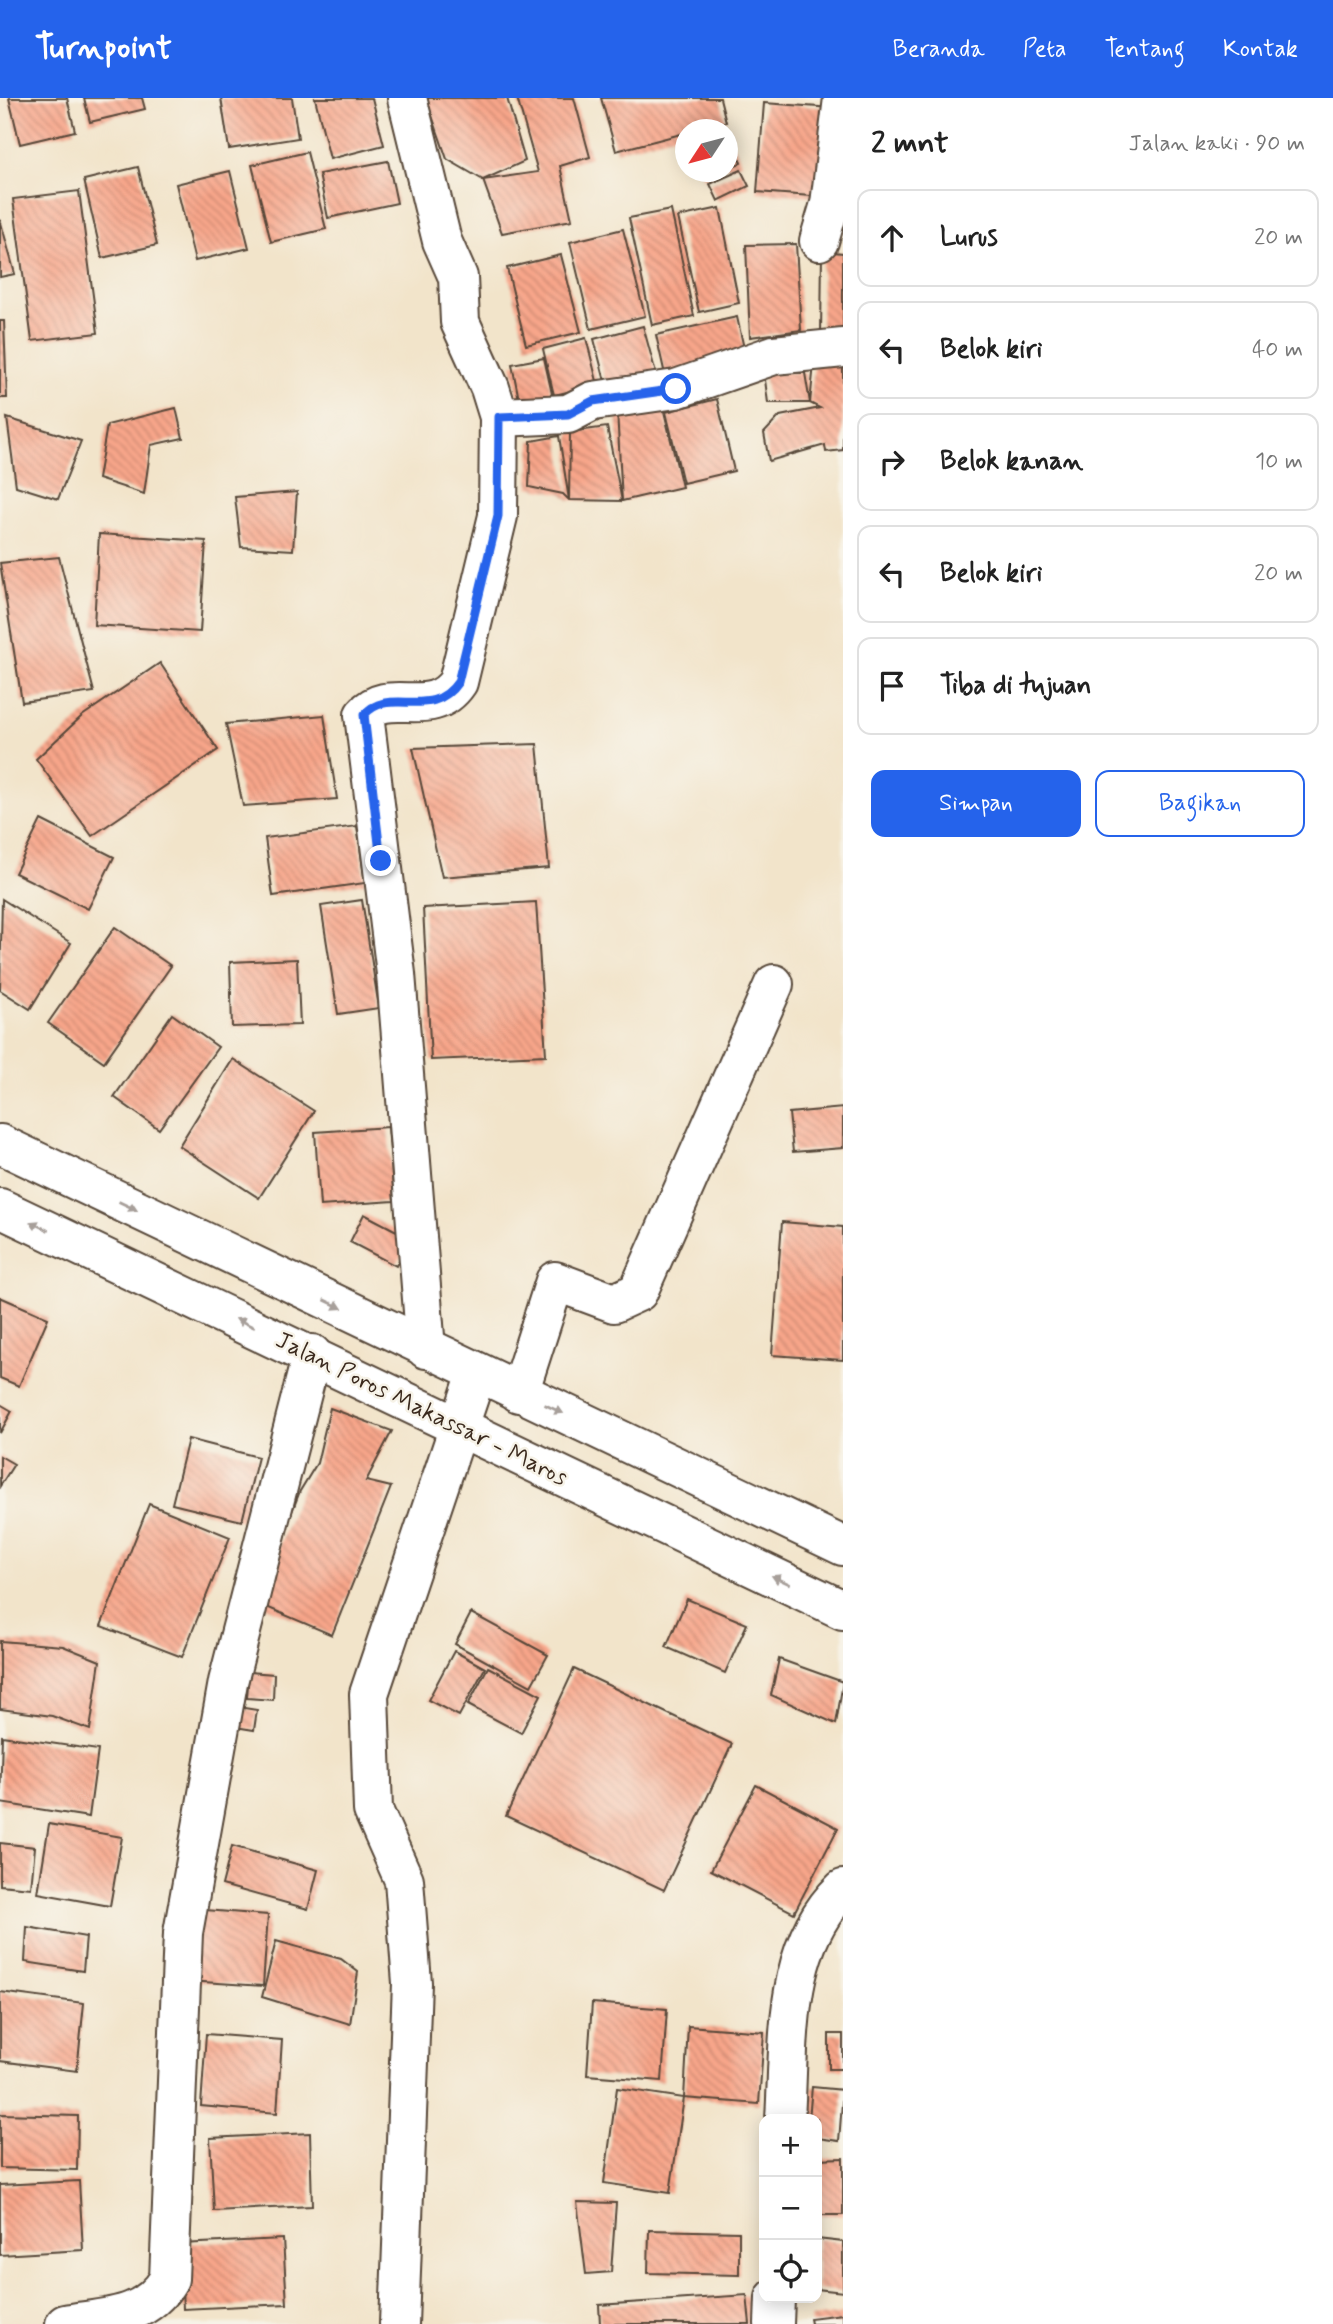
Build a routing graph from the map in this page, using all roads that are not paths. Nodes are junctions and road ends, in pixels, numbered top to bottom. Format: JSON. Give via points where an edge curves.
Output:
{"nodes":[{"id":1,"x":407,"y":98,"type":"edge"},
{"id":2,"x":843,"y":98,"type":"edge"},
{"id":3,"x":818,"y":241,"type":"dead end"},
{"id":4,"x":843,"y":348,"type":"edge"},
{"id":5,"x":499,"y":417,"type":"junction"},
{"id":6,"x":774,"y":984,"type":"dead end"},
{"id":7,"x":0,"y":1144,"type":"edge"},
{"id":8,"x":0,"y":1208,"type":"edge"},
{"id":9,"x":426,"y":1349,"type":"junction"},
{"id":10,"x":312,"y":1354,"type":"junction"},
{"id":11,"x":477,"y":1373,"type":"junction"},
{"id":12,"x":519,"y":1393,"type":"junction"},
{"id":13,"x":457,"y":1426,"type":"junction"},
{"id":14,"x":843,"y":1546,"type":"edge"},
{"id":15,"x":843,"y":1610,"type":"edge"},
{"id":16,"x":843,"y":1889,"type":"edge"},
{"id":17,"x":785,"y":2114,"type":"edge"},
{"id":18,"x":775,"y":2303,"type":"edge"},
{"id":19,"x":65,"y":2324,"type":"edge"},
{"id":20,"x":399,"y":2324,"type":"edge"},
{"id":21,"x":774,"y":2324,"type":"edge"}],
"edges":[{"from":1,"to":5,"type":"main road","via":[[442,241],[458,277],[460,322]]},
{"from":2,"to":3,"type":"main road","via":[[830,204]]},
{"from":4,"to":5,"type":"main road","via":[[774,355],[676,389],[593,401],[568,414]]},
{"from":5,"to":9,"type":"main road","via":[[498,516],[458,682],[437,700],[385,702],[364,715],[396,974]]},
{"from":6,"to":12,"type":"main road","via":[[638,1292],[614,1303],[555,1281]]},
{"from":7,"to":9,"type":"main road","one_way":true},
{"from":10,"to":8,"type":"main road","name":"Jalan Poros Makassar - Maros","one_way":true},
{"from":9,"to":11,"type":"main road"},
{"from":10,"to":13,"type":"main road","name":"Jalan Poros Makassar - Maros"},
{"from":10,"to":19,"type":"main road","via":[[228,1682],[187,1907],[169,2279],[158,2297],[136,2311]]},
{"from":11,"to":12,"type":"main road"},
{"from":11,"to":13,"type":"main road"},
{"from":12,"to":14,"type":"main road","one_way":true},
{"from":15,"to":13,"type":"main road","name":"Jalan Poros Makassar - Maros","one_way":true},
{"from":13,"to":20,"type":"main road","via":[[369,1694],[373,1810],[404,1880],[412,1983]]},
{"from":16,"to":17,"type":"main road","via":[[817,1918],[806,1939],[793,1995]]},
{"from":18,"to":21,"type":"main road"}]}
